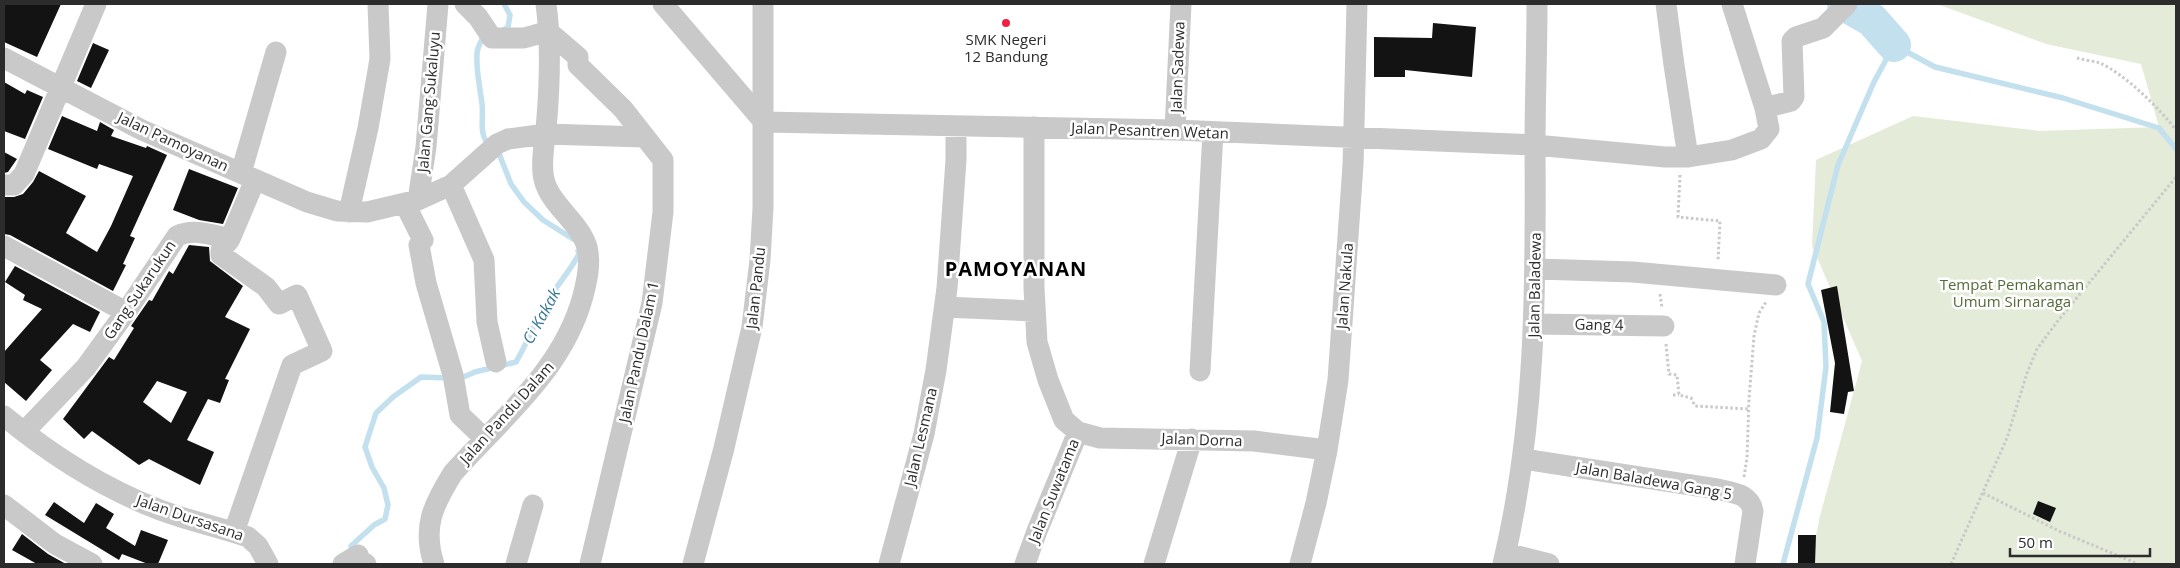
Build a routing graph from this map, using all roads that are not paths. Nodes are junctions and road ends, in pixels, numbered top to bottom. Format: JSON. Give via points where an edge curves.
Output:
{"nodes":[{"id":1,"x":96,"y":4,"type":"edge"},
{"id":2,"x":378,"y":4,"type":"edge"},
{"id":3,"x":438,"y":4,"type":"edge"},
{"id":4,"x":465,"y":4,"type":"edge"},
{"id":5,"x":546,"y":4,"type":"edge"},
{"id":6,"x":663,"y":4,"type":"edge"},
{"id":7,"x":763,"y":4,"type":"edge"},
{"id":8,"x":1181,"y":4,"type":"edge"},
{"id":9,"x":1356,"y":4,"type":"edge"},
{"id":10,"x":1537,"y":4,"type":"edge"},
{"id":11,"x":1666,"y":4,"type":"edge"},
{"id":12,"x":1732,"y":4,"type":"edge"},
{"id":13,"x":1842,"y":9,"type":"edge"},
{"id":14,"x":549,"y":32,"type":"junction"},
{"id":15,"x":276,"y":52,"type":"dead end"},
{"id":16,"x":4,"y":58,"type":"edge"},
{"id":17,"x":61,"y":88,"type":"junction"},
{"id":18,"x":1766,"y":108,"type":"junction"},
{"id":19,"x":764,"y":122,"type":"junction"},
{"id":20,"x":956,"y":127,"type":"junction"},
{"id":21,"x":1034,"y":127,"type":"junction"},
{"id":22,"x":1175,"y":130,"type":"junction"},
{"id":23,"x":1213,"y":132,"type":"junction"},
{"id":24,"x":546,"y":134,"type":"junction"},
{"id":25,"x":643,"y":137,"type":"junction"},
{"id":26,"x":1354,"y":139,"type":"junction"},
{"id":27,"x":1535,"y":144,"type":"junction"},
{"id":28,"x":1685,"y":157,"type":"junction"},
{"id":29,"x":248,"y":176,"type":"junction"},
{"id":30,"x":4,"y":185,"type":"edge"},
{"id":31,"x":450,"y":185,"type":"junction"},
{"id":32,"x":412,"y":202,"type":"junction"},
{"id":33,"x":349,"y":212,"type":"junction"},
{"id":34,"x":230,"y":239,"type":"junction"},
{"id":35,"x":4,"y":246,"type":"edge"},
{"id":36,"x":1537,"y":269,"type":"junction"},
{"id":37,"x":1773,"y":284,"type":"road end"},
{"id":38,"x":945,"y":307,"type":"junction"},
{"id":39,"x":1034,"y":310,"type":"junction"},
{"id":40,"x":126,"y":312,"type":"junction"},
{"id":41,"x":1535,"y":324,"type":"junction"},
{"id":42,"x":1664,"y":326,"type":"road end"},
{"id":43,"x":496,"y":362,"type":"dead end"},
{"id":44,"x":1200,"y":371,"type":"dead end"},
{"id":45,"x":4,"y":416,"type":"edge"},
{"id":46,"x":24,"y":432,"type":"junction"},
{"id":47,"x":1078,"y":432,"type":"junction"},
{"id":48,"x":484,"y":438,"type":"junction"},
{"id":49,"x":1192,"y":439,"type":"junction"},
{"id":50,"x":1327,"y":450,"type":"junction"},
{"id":51,"x":1523,"y":459,"type":"junction"},
{"id":52,"x":4,"y":505,"type":"edge"},
{"id":53,"x":532,"y":505,"type":"dead end"},
{"id":54,"x":234,"y":532,"type":"junction"},
{"id":55,"x":1505,"y":559,"type":"edge"},
{"id":56,"x":92,"y":564,"type":"edge"},
{"id":57,"x":268,"y":564,"type":"edge"},
{"id":58,"x":434,"y":564,"type":"edge"},
{"id":59,"x":516,"y":564,"type":"edge"},
{"id":60,"x":590,"y":564,"type":"edge"},
{"id":61,"x":693,"y":564,"type":"edge"},
{"id":62,"x":889,"y":564,"type":"edge"},
{"id":63,"x":1026,"y":564,"type":"edge"},
{"id":64,"x":1154,"y":564,"type":"edge"},
{"id":65,"x":1300,"y":564,"type":"edge"},
{"id":66,"x":1548,"y":564,"type":"edge"},
{"id":67,"x":1744,"y":564,"type":"edge"}],
"edges":[{"from":1,"to":17,"type":"street"},
{"from":2,"to":33,"type":"street","via":[[380,59]]},
{"from":3,"to":32,"type":"street","name":"Jalan Gang Sukaluyu","via":[[426,147]]},
{"from":4,"to":14,"type":"street","via":[[478,17],[489,36],[524,38]]},
{"from":5,"to":14,"type":"street","name":"Jalan Pandu Dalam"},
{"from":6,"to":19,"type":"street"},
{"from":7,"to":19,"type":"street","name":"Jalan Pandu"},
{"from":8,"to":22,"type":"street","name":"Jalan Sadewa"},
{"from":9,"to":26,"type":"street","name":"Jalan Nakula"},
{"from":10,"to":27,"type":"street","name":"Jalan Baladewa"},
{"from":11,"to":28,"type":"street"},
{"from":12,"to":18,"type":"street","name":"Jalan Pesantren Wetan"},
{"from":13,"to":18,"type":"street","via":[[1823,28],[1792,41],[1794,97],[1791,101]]},
{"from":14,"to":24,"type":"street","name":"Jalan Pandu Dalam"},
{"from":14,"to":25,"type":"street","name":"Jalan Pandu Dalam 1","via":[[578,57],[578,64],[623,109]]},
{"from":15,"to":29,"type":"street"},
{"from":16,"to":17,"type":"street","name":"Jalan Pamoyanan"},
{"from":17,"to":29,"type":"street","name":"Jalan Pamoyanan","via":[[142,130]]},
{"from":17,"to":30,"type":"street","via":[[24,174],[16,184]]},
{"from":18,"to":28,"type":"street","name":"Jalan Pesantren Wetan","via":[[1769,128],[1761,139],[1732,150]]},
{"from":19,"to":20,"type":"street","name":"Jalan Pesantren Wetan"},
{"from":19,"to":61,"type":"street","name":"Jalan Pandu","via":[[761,251],[752,327]]},
{"from":20,"to":21,"type":"street","name":"Jalan Pesantren Wetan"},
{"from":20,"to":38,"type":"street","name":"Jalan Lesmana"},
{"from":21,"to":22,"type":"street","name":"Jalan Pesantren Wetan"},
{"from":21,"to":39,"type":"street","name":"Jalan Suwatama"},
{"from":22,"to":23,"type":"street","name":"Jalan Pesantren Wetan"},
{"from":23,"to":26,"type":"street","name":"Jalan Pesantren Wetan"},
{"from":23,"to":44,"type":"street"},
{"from":24,"to":25,"type":"street"},
{"from":24,"to":31,"type":"street","name":"Jalan Pamoyanan","via":[[508,139]]},
{"from":24,"to":48,"type":"street","name":"Jalan Pandu Dalam","via":[[544,181],[585,243],[588,276],[576,317],[551,365]]},
{"from":25,"to":60,"type":"street","name":"Jalan Pandu Dalam 1","via":[[663,160],[664,212],[652,303]]},
{"from":26,"to":27,"type":"street","name":"Jalan Pesantren Wetan"},
{"from":26,"to":50,"type":"street","name":"Jalan Nakula","via":[[1338,380]]},
{"from":27,"to":28,"type":"street","name":"Jalan Pesantren Wetan","via":[[1636,156]]},
{"from":27,"to":36,"type":"street","name":"Jalan Baladewa"},
{"from":29,"to":33,"type":"street","name":"Jalan Pamoyanan","via":[[316,205]]},
{"from":29,"to":34,"type":"street"},
{"from":31,"to":32,"type":"street","name":"Jalan Pamoyanan"},
{"from":31,"to":43,"type":"street","via":[[484,260],[487,322]]},
{"from":32,"to":33,"type":"street","name":"Jalan Pamoyanan","via":[[367,212]]},
{"from":32,"to":48,"type":"street","via":[[423,240],[419,245],[426,283],[460,415]]},
{"from":34,"to":40,"type":"street","name":"Gang Sukarukun","via":[[198,232],[177,236]]},
{"from":34,"to":54,"type":"street","via":[[221,255],[266,287],[280,304],[297,295],[322,351],[292,365]]},
{"from":35,"to":40,"type":"street"},
{"from":36,"to":37,"type":"street","via":[[1656,274]]},
{"from":36,"to":41,"type":"street","name":"Jalan Baladewa"},
{"from":38,"to":39,"type":"street"},
{"from":38,"to":62,"type":"street","name":"Jalan Lesmana","via":[[924,434]]},
{"from":39,"to":47,"type":"street","name":"Jalan Suwatama","via":[[1037,342],[1048,380],[1064,420]]},
{"from":40,"to":46,"type":"street","name":"Gang Sukarukun","via":[[86,367]]},
{"from":41,"to":42,"type":"street","name":"Gang 4"},
{"from":41,"to":51,"type":"street","name":"Jalan Baladewa"},
{"from":45,"to":46,"type":"street","name":"Jalan Dursasana"},
{"from":46,"to":54,"type":"street","name":"Jalan Dursasana","via":[[81,472],[120,494],[162,511]]},
{"from":47,"to":49,"type":"street","name":"Jalan Dorna","via":[[1100,438]]},
{"from":47,"to":63,"type":"street","name":"Jalan Suwatama"},
{"from":48,"to":58,"type":"street","name":"Jalan Pandu Dalam","via":[[452,473],[431,514],[428,538]]},
{"from":49,"to":50,"type":"street","name":"Jalan Dorna","via":[[1254,441]]},
{"from":49,"to":64,"type":"street"},
{"from":50,"to":65,"type":"street","name":"Jalan Nakula"},
{"from":51,"to":55,"type":"street","name":"Jalan Baladewa"},
{"from":51,"to":67,"type":"street","name":"Jalan Baladewa Gang 5","via":[[1717,489],[1742,496],[1751,502],[1753,510]]},
{"from":52,"to":56,"type":"street","via":[[55,544]]},
{"from":53,"to":59,"type":"street"},
{"from":54,"to":57,"type":"street","name":"Jalan Dursasana","via":[[254,540]]},
{"from":55,"to":66,"type":"street"}]}
